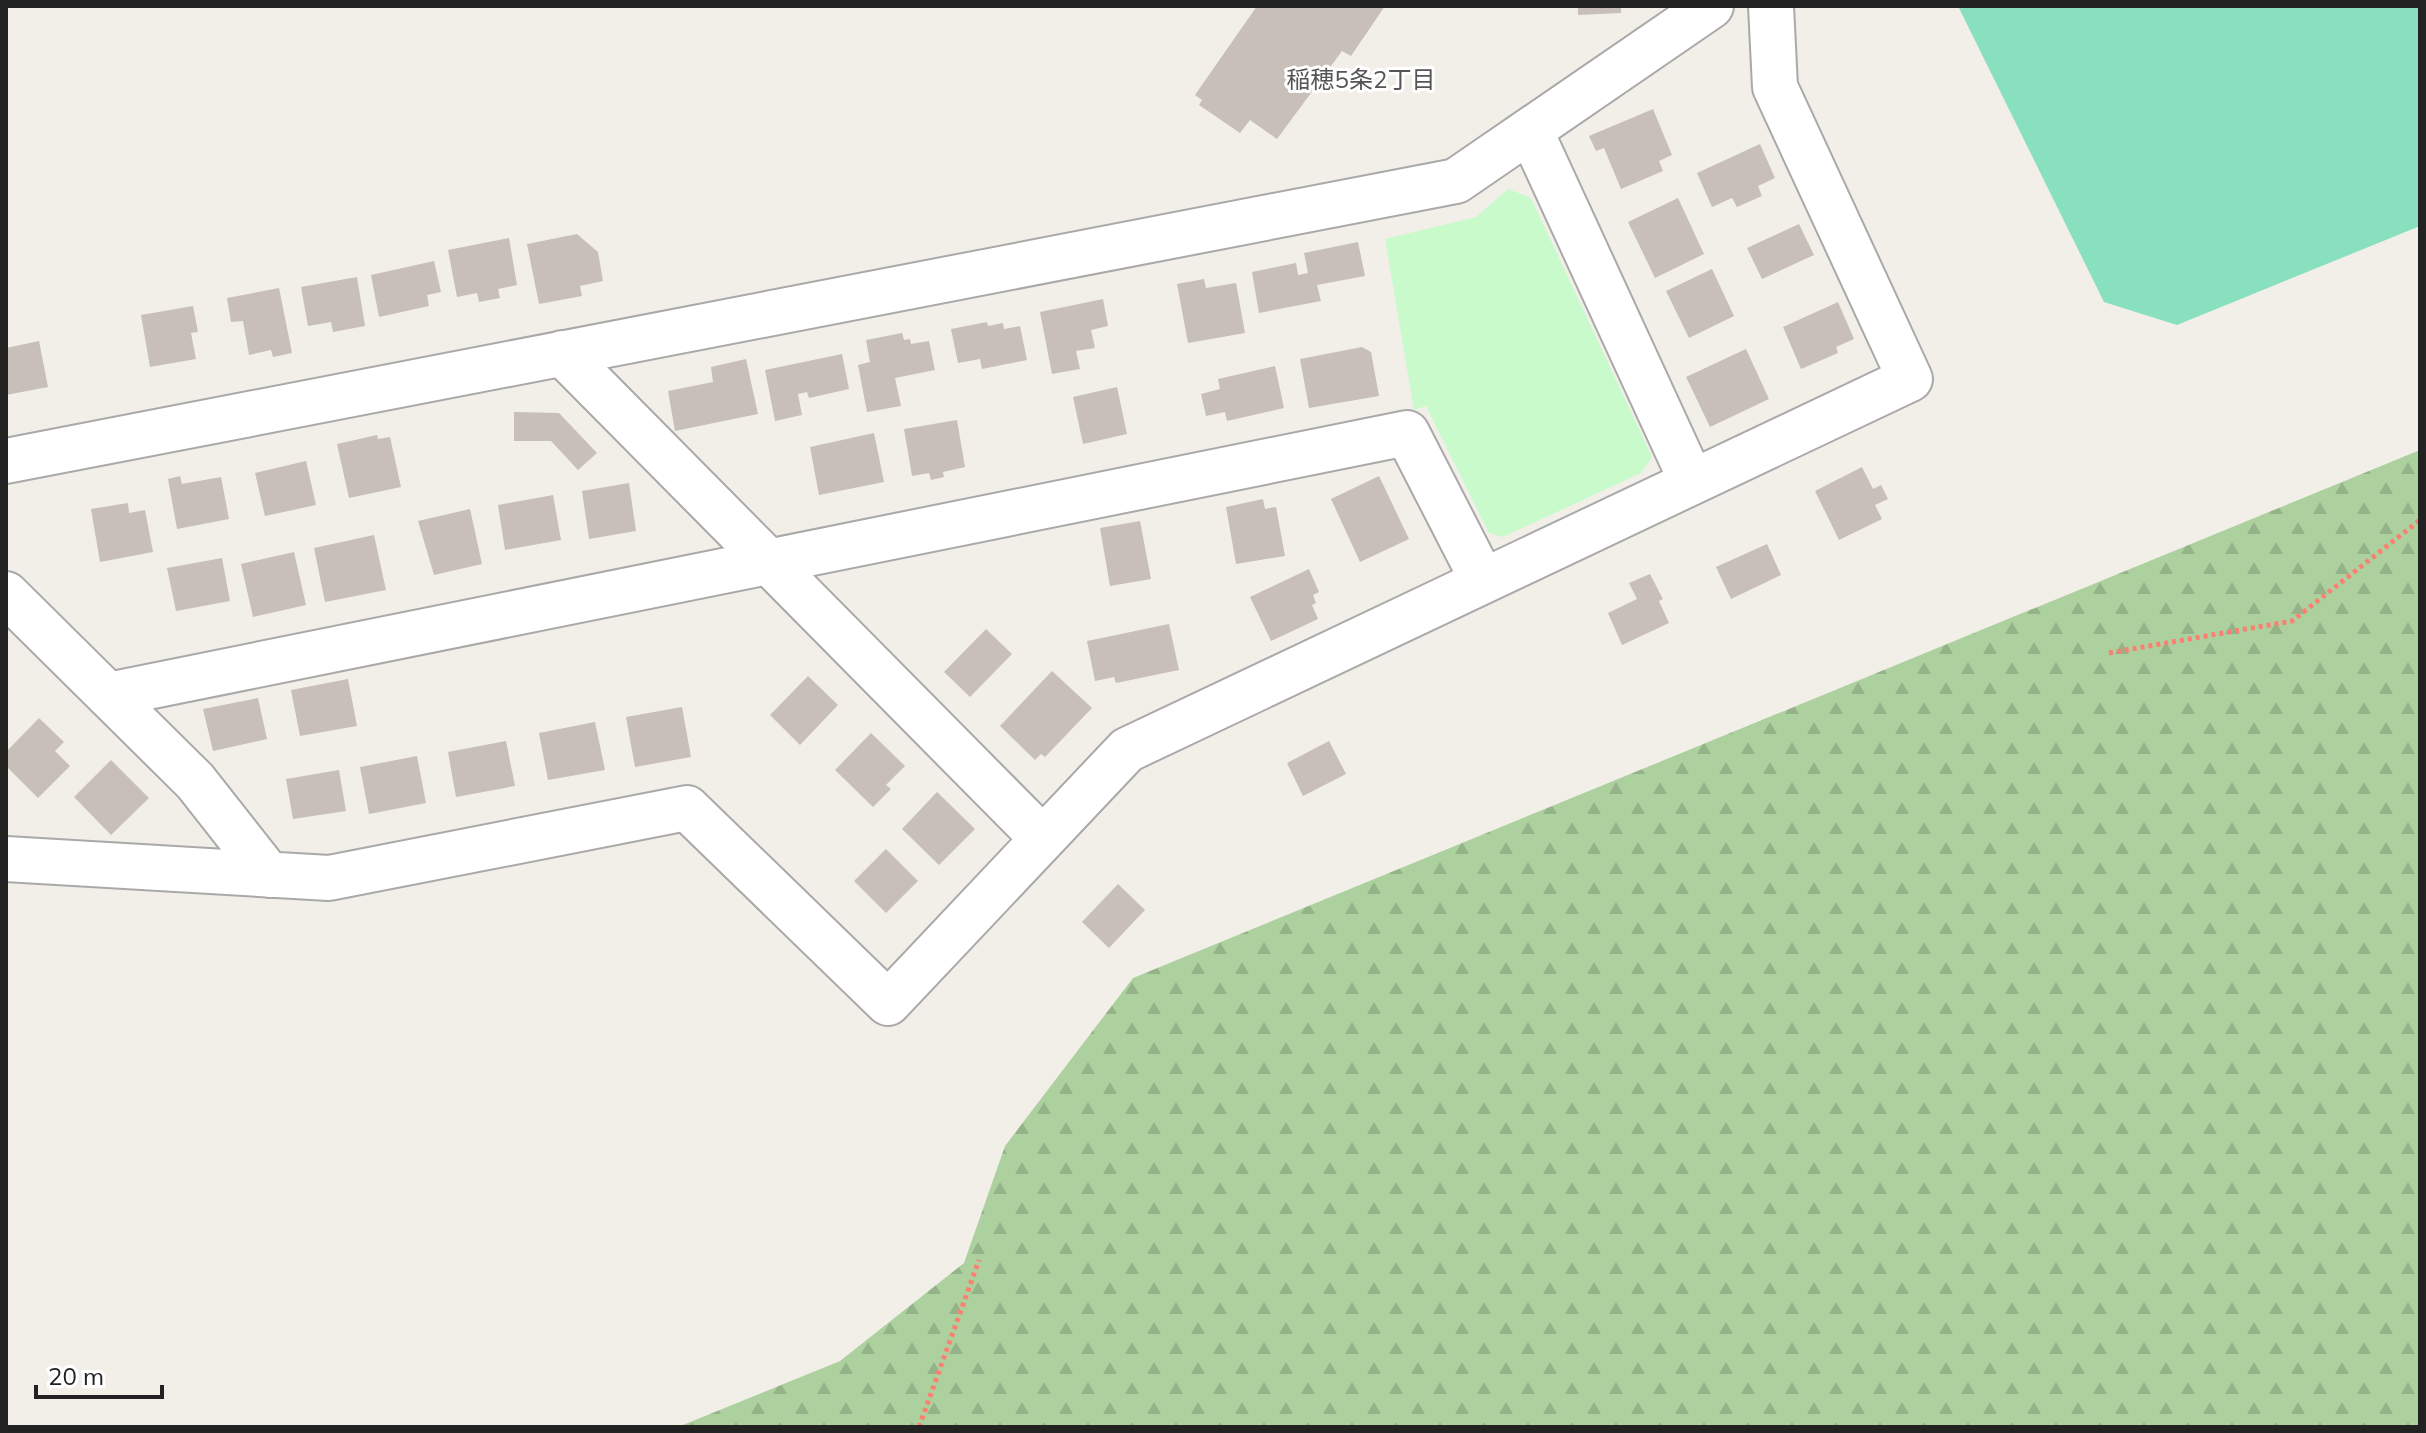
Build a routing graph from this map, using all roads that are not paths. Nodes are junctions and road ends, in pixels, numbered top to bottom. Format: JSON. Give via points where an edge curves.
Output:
{"nodes":[{"id":1,"x":1711,"y":6,"type":"edge"},
{"id":2,"x":1771,"y":6,"type":"edge"},
{"id":3,"x":1530,"y":130,"type":"junction"},
{"id":4,"x":562,"y":353,"type":"junction"},
{"id":5,"x":6,"y":461,"type":"edge"},
{"id":6,"x":1692,"y":482,"type":"junction"},
{"id":7,"x":769,"y":562,"type":"junction"},
{"id":8,"x":1483,"y":581,"type":"junction"},
{"id":9,"x":6,"y":594,"type":"edge"},
{"id":10,"x":108,"y":695,"type":"junction"},
{"id":11,"x":1043,"y":839,"type":"junction"},
{"id":12,"x":6,"y":859,"type":"edge"},
{"id":13,"x":269,"y":875,"type":"junction"}],
"edges":[{"from":1,"to":3,"type":"street"},
{"from":2,"to":6,"type":"street","via":[[1775,87],[1910,379]]},
{"from":3,"to":4,"type":"street","via":[[1456,181]]},
{"from":3,"to":6,"type":"street"},
{"from":4,"to":5,"type":"street"},
{"from":4,"to":7,"type":"street"},
{"from":6,"to":8,"type":"street"},
{"from":7,"to":8,"type":"street","via":[[1407,433]]},
{"from":7,"to":10,"type":"street"},
{"from":7,"to":11,"type":"street"},
{"from":8,"to":11,"type":"street","via":[[1127,750]]},
{"from":9,"to":10,"type":"street"},
{"from":10,"to":13,"type":"street","via":[[195,781]]},
{"from":11,"to":13,"type":"street","via":[[888,1003],[687,808],[329,878]]},
{"from":12,"to":13,"type":"street"}]}
